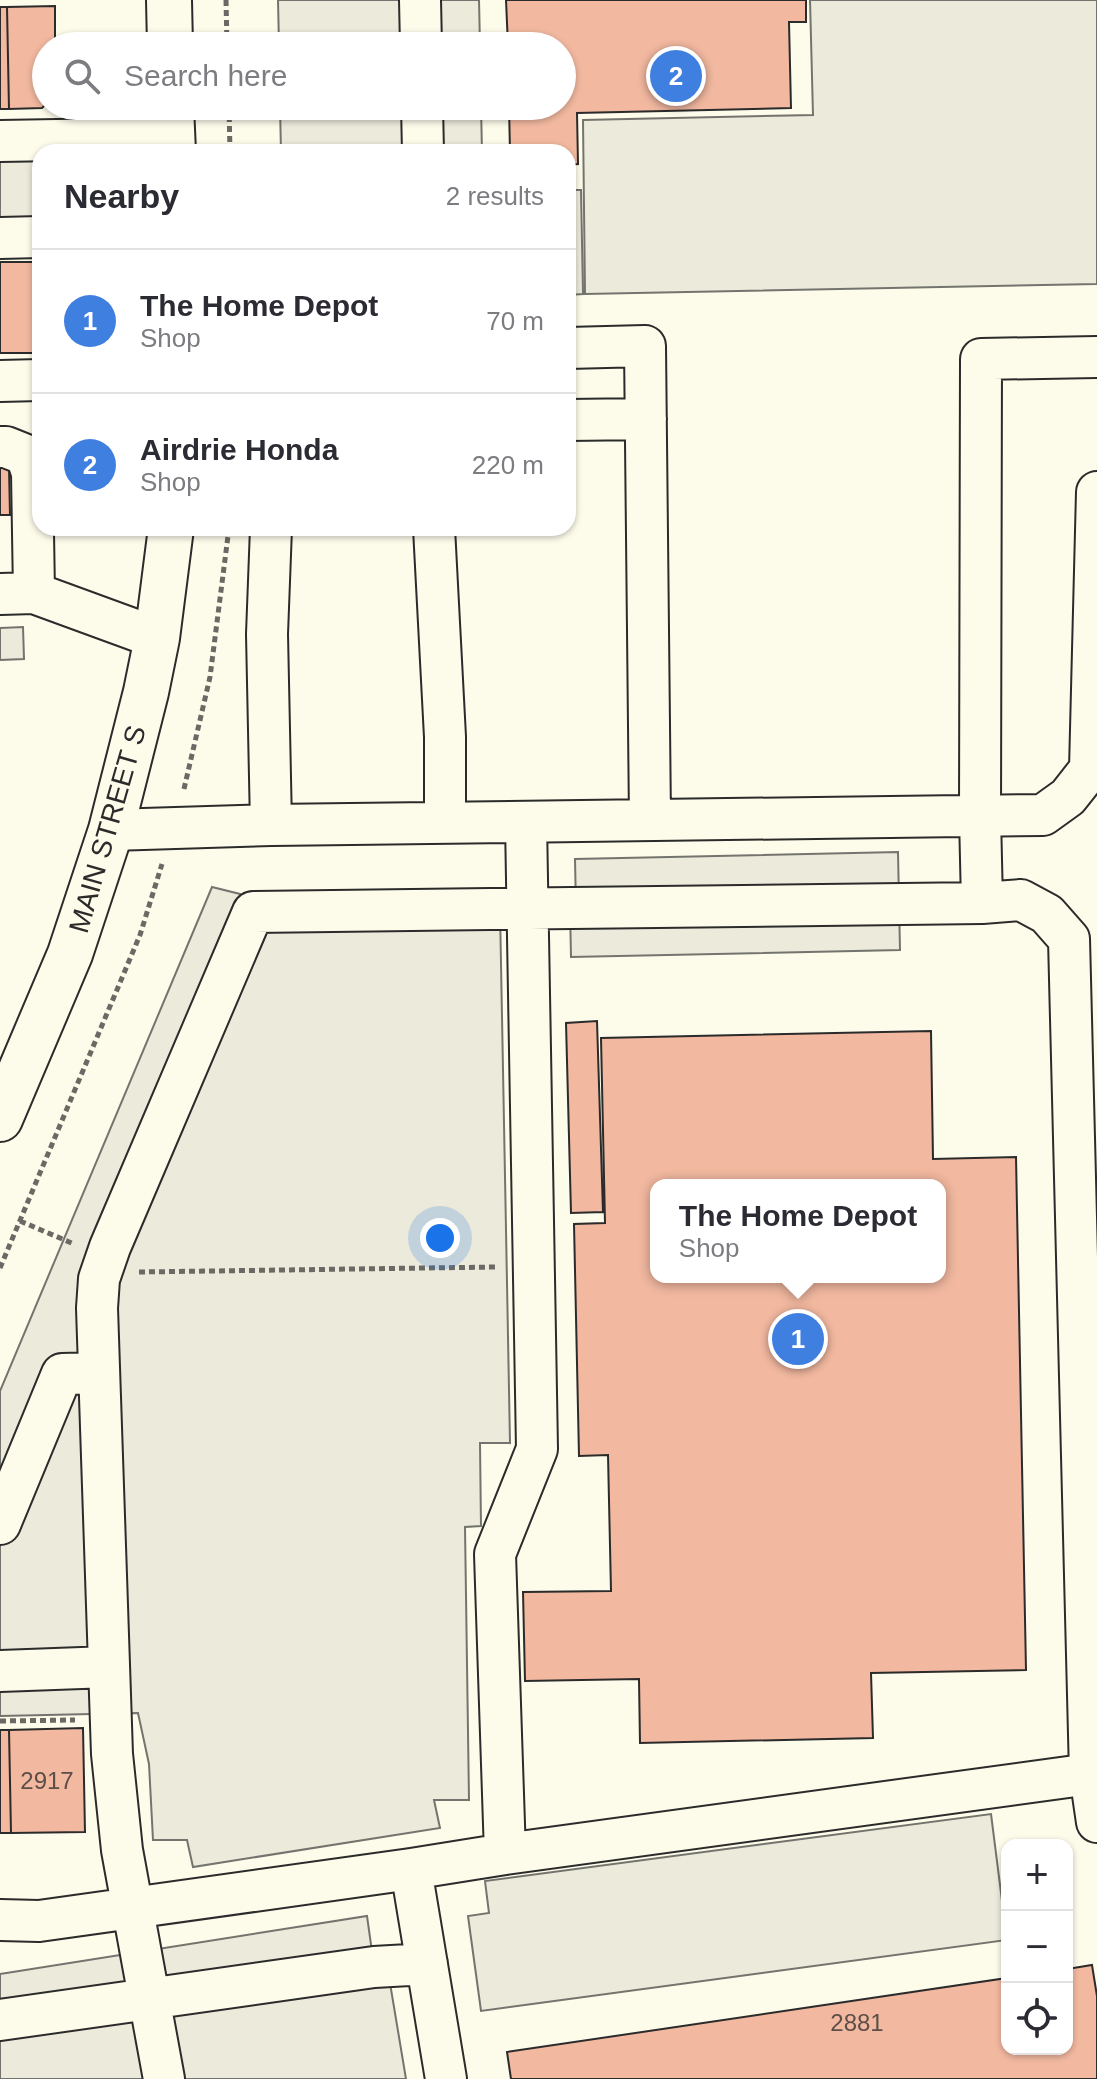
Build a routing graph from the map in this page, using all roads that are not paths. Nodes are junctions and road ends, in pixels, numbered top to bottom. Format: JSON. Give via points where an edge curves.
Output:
{"nodes":[{"id":1,"x":169,"y":0,"type":"edge"},
{"id":2,"x":420,"y":0,"type":"edge"},
{"id":3,"x":170,"y":32,"type":"edge"},
{"id":4,"x":421,"y":32,"type":"edge"},
{"id":5,"x":422,"y":120,"type":"edge"},
{"id":6,"x":172,"y":132,"type":"edge"},
{"id":7,"x":0,"y":141,"type":"edge"},
{"id":8,"x":423,"y":144,"type":"edge"},
{"id":9,"x":32,"y":237,"type":"edge"},
{"id":10,"x":0,"y":238,"type":"edge"},
{"id":11,"x":576,"y":348,"type":"edge"},
{"id":12,"x":1097,"y":357,"type":"edge"},
{"id":13,"x":32,"y":380,"type":"edge"},
{"id":14,"x":0,"y":381,"type":"edge"},
{"id":15,"x":646,"y":419,"type":"junction"},
{"id":16,"x":576,"y":420,"type":"edge"},
{"id":17,"x":0,"y":447,"type":"edge"},
{"id":18,"x":1097,"y":492,"type":"edge"},
{"id":19,"x":170,"y":536,"type":"edge"},
{"id":20,"x":271,"y":536,"type":"edge"},
{"id":21,"x":434,"y":536,"type":"edge"},
{"id":22,"x":17,"y":593,"type":"edge"},
{"id":23,"x":157,"y":638,"type":"junction"},
{"id":24,"x":980,"y":816,"type":"junction"},
{"id":25,"x":650,"y":820,"type":"junction"},
{"id":26,"x":526,"y":822,"type":"junction"},
{"id":27,"x":445,"y":823,"type":"junction"},
{"id":28,"x":271,"y":825,"type":"junction"},
{"id":29,"x":111,"y":830,"type":"junction"},
{"id":30,"x":982,"y":903,"type":"junction"},
{"id":31,"x":527,"y":909,"type":"junction"},
{"id":32,"x":0,"y":1119,"type":"edge"},
{"id":33,"x":99,"y":1373,"type":"junction"},
{"id":34,"x":0,"y":1524,"type":"edge"},
{"id":35,"x":109,"y":1667,"type":"junction"},
{"id":36,"x":0,"y":1671,"type":"edge"},
{"id":37,"x":1090,"y":1774,"type":"junction"},
{"id":38,"x":1097,"y":1822,"type":"edge"},
{"id":39,"x":505,"y":1854,"type":"junction"},
{"id":40,"x":411,"y":1869,"type":"junction"},
{"id":41,"x":132,"y":1908,"type":"junction"},
{"id":42,"x":19,"y":1920,"type":"edge"},
{"id":43,"x":0,"y":1934,"type":"edge"},
{"id":44,"x":427,"y":1964,"type":"junction"},
{"id":45,"x":150,"y":1998,"type":"junction"},
{"id":46,"x":0,"y":2020,"type":"edge"},
{"id":47,"x":164,"y":2079,"type":"edge"},
{"id":48,"x":446,"y":2079,"type":"edge"}],
"edges":[{"from":1,"to":3,"type":"main road"},
{"from":2,"to":4,"type":"lane"},
{"from":5,"to":8,"type":"lane"},
{"from":6,"to":7,"type":"lane"},
{"from":9,"to":10,"type":"lane"},
{"from":11,"to":15,"type":"lane","via":[[645,346]]},
{"from":12,"to":24,"type":"lane","via":[[981,359]]},
{"from":13,"to":14,"type":"lane"},
{"from":15,"to":16,"type":"lane"},
{"from":15,"to":25,"type":"lane"},
{"from":17,"to":22,"type":"lane","via":[[26,455],[32,473]]},
{"from":18,"to":24,"type":"lane","via":[[1090,769],[1068,797],[1043,815]]},
{"from":19,"to":23,"type":"main road","name":"MAIN STREET S"},
{"from":20,"to":28,"type":"lane"},
{"from":21,"to":27,"type":"lane"},
{"from":22,"to":23,"type":"lane"},
{"from":23,"to":29,"type":"main road","name":"MAIN STREET S"},
{"from":24,"to":25,"type":"lane"},
{"from":24,"to":30,"type":"lane"},
{"from":25,"to":26,"type":"lane"},
{"from":26,"to":27,"type":"lane"},
{"from":26,"to":31,"type":"lane"},
{"from":27,"to":28,"type":"lane"},
{"from":28,"to":29,"type":"lane"},
{"from":29,"to":32,"type":"main road","name":"MAIN STREET S","via":[[70,954]]},
{"from":30,"to":31,"type":"lane"},
{"from":30,"to":37,"type":"lane","via":[[1021,900],[1047,914],[1069,939]]},
{"from":31,"to":33,"type":"lane","via":[[253,912],[106,1258],[97,1308]]},
{"from":31,"to":39,"type":"lane","via":[[537,1449],[495,1554]]},
{"from":33,"to":34,"type":"lane","via":[[62,1374]]},
{"from":33,"to":35,"type":"lane"},
{"from":35,"to":36,"type":"lane"},
{"from":35,"to":41,"type":"lane","via":[[112,1754]]},
{"from":37,"to":38,"type":"lane"},
{"from":37,"to":39,"type":"lane"},
{"from":39,"to":40,"type":"lane"},
{"from":40,"to":41,"type":"lane"},
{"from":40,"to":44,"type":"lane"},
{"from":41,"to":42,"type":"lane"},
{"from":41,"to":45,"type":"lane"},
{"from":42,"to":43,"type":"lane"},
{"from":44,"to":45,"type":"lane"},
{"from":44,"to":48,"type":"lane"},
{"from":45,"to":46,"type":"lane"},
{"from":45,"to":47,"type":"lane"}]}
